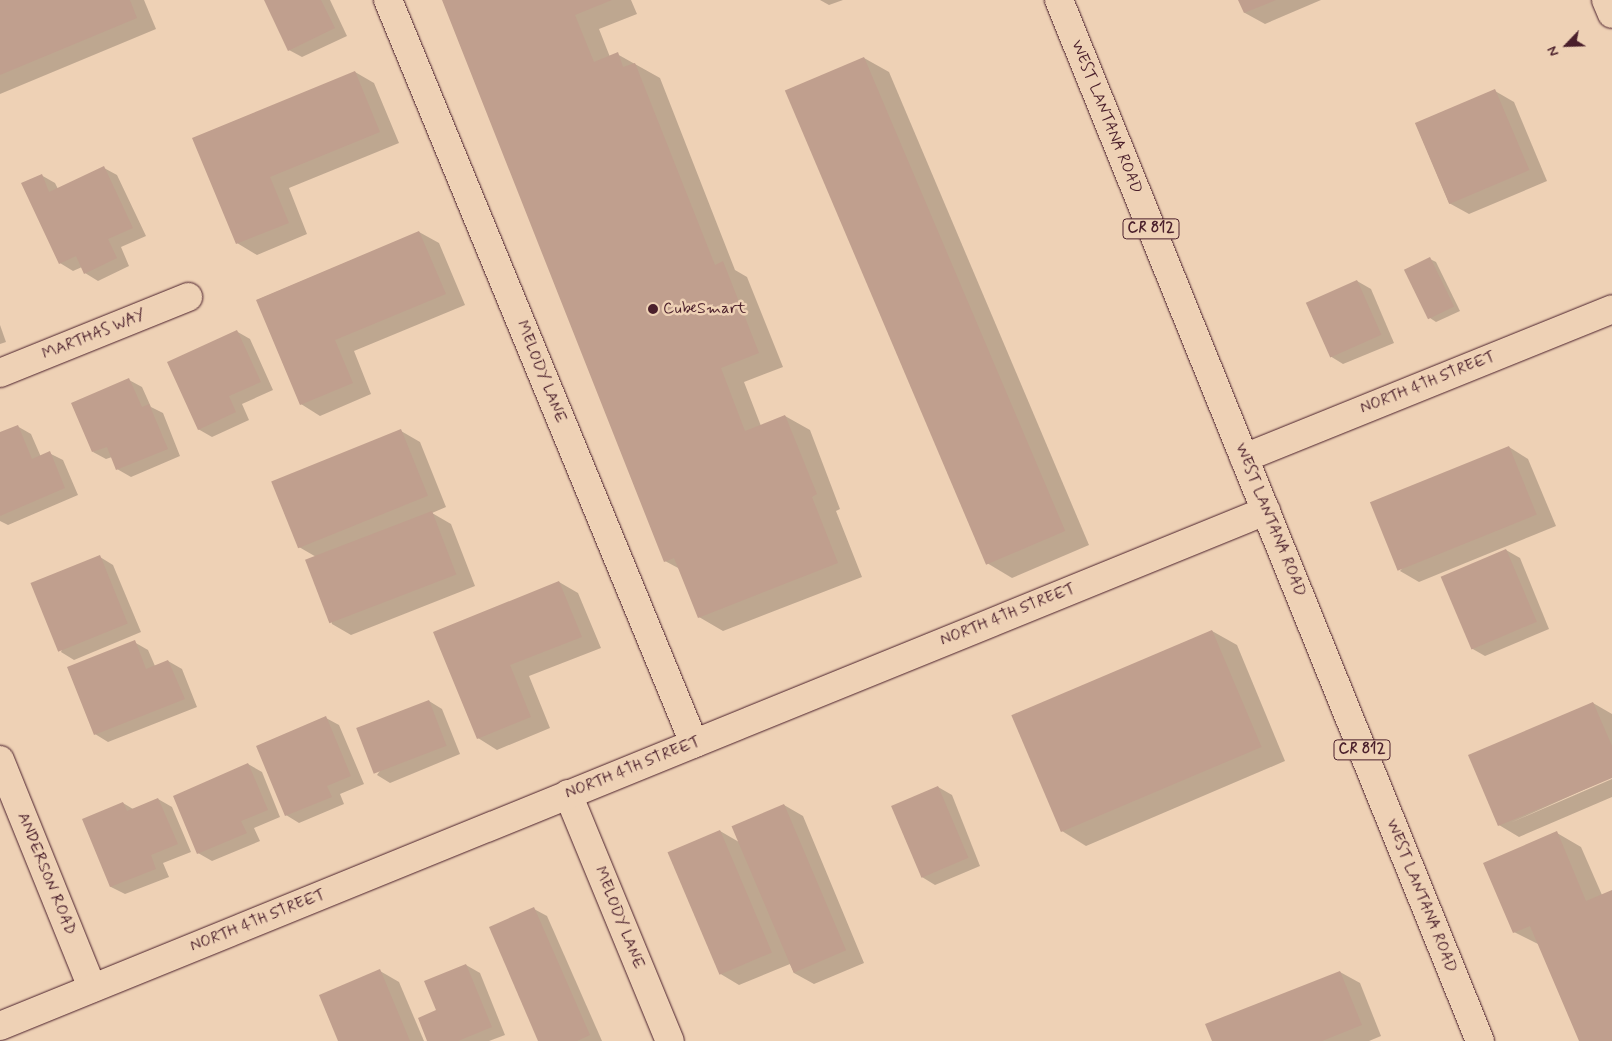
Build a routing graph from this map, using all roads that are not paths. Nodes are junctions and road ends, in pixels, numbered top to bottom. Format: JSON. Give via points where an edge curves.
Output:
{"nodes":[{"id":1,"x":388,"y":0,"type":"edge"},
{"id":2,"x":1058,"y":0,"type":"edge"},
{"id":3,"x":1606,"y":0,"type":"edge"},
{"id":4,"x":1612,"y":14,"type":"edge"},
{"id":5,"x":188,"y":297,"type":"dead end"},
{"id":6,"x":1612,"y":309,"type":"edge"},
{"id":7,"x":0,"y":373,"type":"edge"},
{"id":8,"x":1244,"y":458,"type":"junction"},
{"id":9,"x":1266,"y":511,"type":"junction"},
{"id":10,"x":694,"y":743,"type":"junction"},
{"id":11,"x":0,"y":760,"type":"edge"},
{"id":12,"x":568,"y":794,"type":"junction"},
{"id":13,"x":92,"y":988,"type":"junction"},
{"id":14,"x":0,"y":1026,"type":"edge"},
{"id":15,"x":670,"y":1041,"type":"edge"},
{"id":16,"x":1480,"y":1041,"type":"edge"}],
"edges":[{"from":1,"to":10,"type":"street","name":"MELODY LANE"},
{"from":2,"to":8,"type":"street","name":"WEST LANTANA ROAD","number":"CR 812"},
{"from":3,"to":4,"type":"street"},
{"from":5,"to":7,"type":"street","name":"MARTHAS WAY"},
{"from":6,"to":8,"type":"street","name":"NORTH 4TH STREET"},
{"from":8,"to":9,"type":"street","name":"WEST LANTANA ROAD","number":"CR 812"},
{"from":9,"to":10,"type":"street","name":"NORTH 4TH STREET"},
{"from":9,"to":16,"type":"street","name":"WEST LANTANA ROAD","number":"CR 812"},
{"from":10,"to":12,"type":"street","name":"NORTH 4TH STREET"},
{"from":11,"to":13,"type":"street","name":"ANDERSON ROAD"},
{"from":12,"to":13,"type":"street","name":"NORTH 4TH STREET"},
{"from":12,"to":15,"type":"street","name":"MELODY LANE"},
{"from":13,"to":14,"type":"street","name":"NORTH 4TH STREET"}]}
